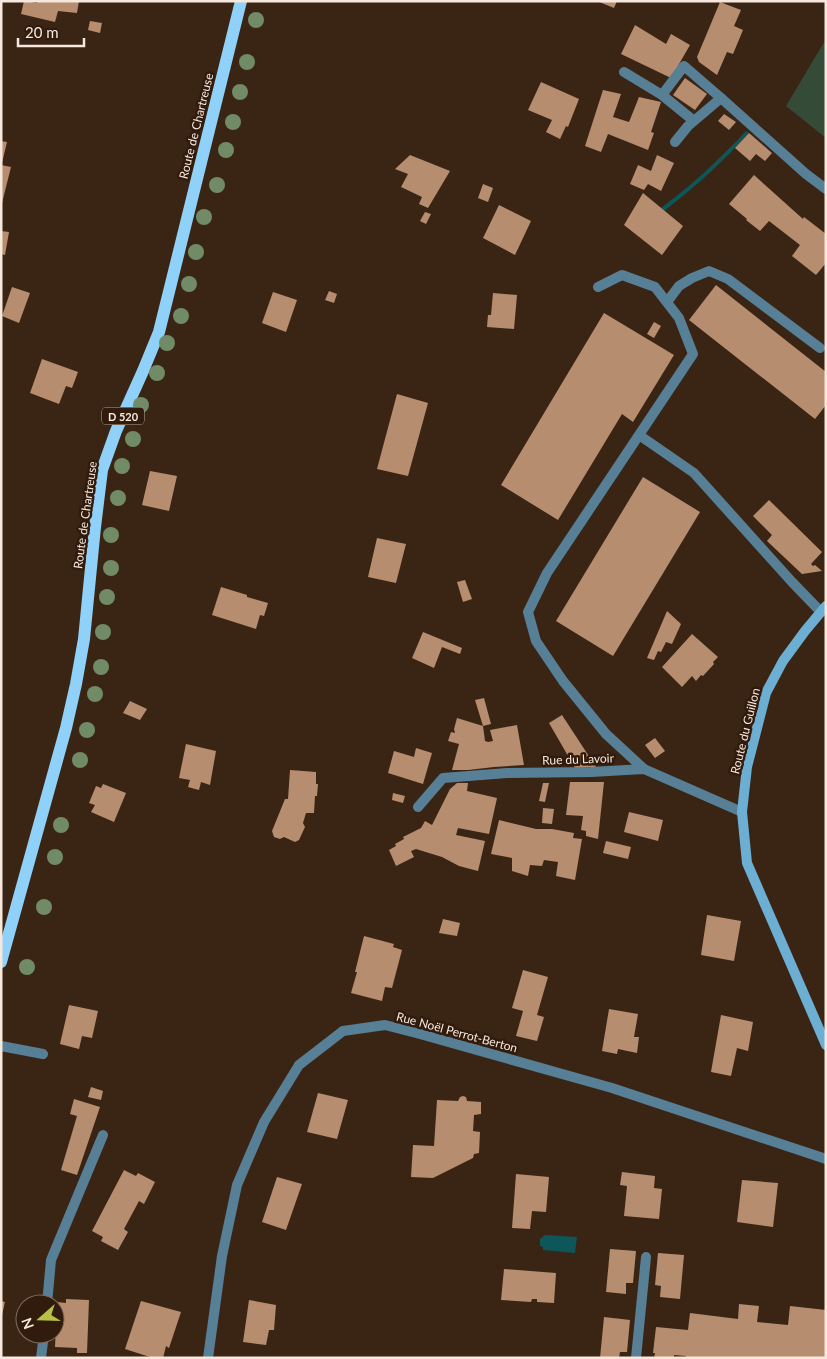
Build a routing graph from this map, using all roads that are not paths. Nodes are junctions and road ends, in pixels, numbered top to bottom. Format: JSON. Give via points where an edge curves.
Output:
{"nodes":[{"id":1,"x":241,"y":1,"type":"edge"},
{"id":2,"x":624,"y":72,"type":"dead end"},
{"id":3,"x":662,"y":95,"type":"junction"},
{"id":4,"x":721,"y":98,"type":"junction"},
{"id":5,"x":694,"y":121,"type":"junction"},
{"id":6,"x":675,"y":142,"type":"dead end"},
{"id":7,"x":826,"y":189,"type":"edge"},
{"id":8,"x":598,"y":287,"type":"dead end"},
{"id":9,"x":667,"y":302,"type":"junction"},
{"id":10,"x":820,"y":348,"type":"dead end"},
{"id":11,"x":639,"y":435,"type":"junction"},
{"id":12,"x":824,"y":609,"type":"edge"},
{"id":13,"x":644,"y":769,"type":"junction"},
{"id":14,"x":418,"y":807,"type":"dead end"},
{"id":15,"x":742,"y":812,"type":"junction"},
{"id":16,"x":1,"y":962,"type":"edge"},
{"id":17,"x":1,"y":1046,"type":"edge"},
{"id":18,"x":826,"y":1046,"type":"edge"},
{"id":19,"x":43,"y":1054,"type":"dead end"},
{"id":20,"x":103,"y":1135,"type":"dead end"},
{"id":21,"x":826,"y":1159,"type":"edge"},
{"id":22,"x":646,"y":1257,"type":"dead end"},
{"id":23,"x":48,"y":1294,"type":"edge"},
{"id":24,"x":43,"y":1344,"type":"edge"},
{"id":25,"x":41,"y":1358,"type":"edge"},
{"id":26,"x":208,"y":1358,"type":"edge"},
{"id":27,"x":636,"y":1358,"type":"edge"}],
"edges":[{"from":1,"to":16,"type":"main road","name":"Route de Chartreuse","number":"D 520","via":[[159,332],[102,470],[84,639],[76,684]]},
{"from":2,"to":3,"type":"street"},
{"from":3,"to":4,"type":"street","via":[[684,66]]},
{"from":3,"to":5,"type":"street"},
{"from":4,"to":5,"type":"street"},
{"from":4,"to":7,"type":"street"},
{"from":5,"to":6,"type":"street"},
{"from":8,"to":9,"type":"street","via":[[622,274],[655,287]]},
{"from":9,"to":10,"type":"street","via":[[679,286],[709,271],[728,279]]},
{"from":9,"to":11,"type":"street","via":[[679,318],[692,354]]},
{"from":11,"to":12,"type":"street","via":[[694,473],[786,575]]},
{"from":11,"to":13,"type":"street","via":[[547,573],[528,612],[536,641],[563,681],[606,734]]},
{"from":12,"to":15,"type":"street","name":"Route du Guillon","via":[[783,661],[766,693],[747,767]]},
{"from":13,"to":14,"type":"street","name":"Rue du Lavoir","via":[[443,778]]},
{"from":13,"to":15,"type":"street","name":"Rue du Lavoir"},
{"from":15,"to":18,"type":"street","name":"Route du Guillon","via":[[747,863]]},
{"from":17,"to":19,"type":"street"},
{"from":20,"to":23,"type":"street","via":[[51,1260]]},
{"from":21,"to":26,"type":"street","name":"Rue Noël Perrot-Berton","via":[[612,1088],[420,1034],[385,1026],[343,1031],[299,1065],[264,1122],[237,1184],[222,1256]]},
{"from":22,"to":27,"type":"street"},
{"from":24,"to":25,"type":"street"}]}
